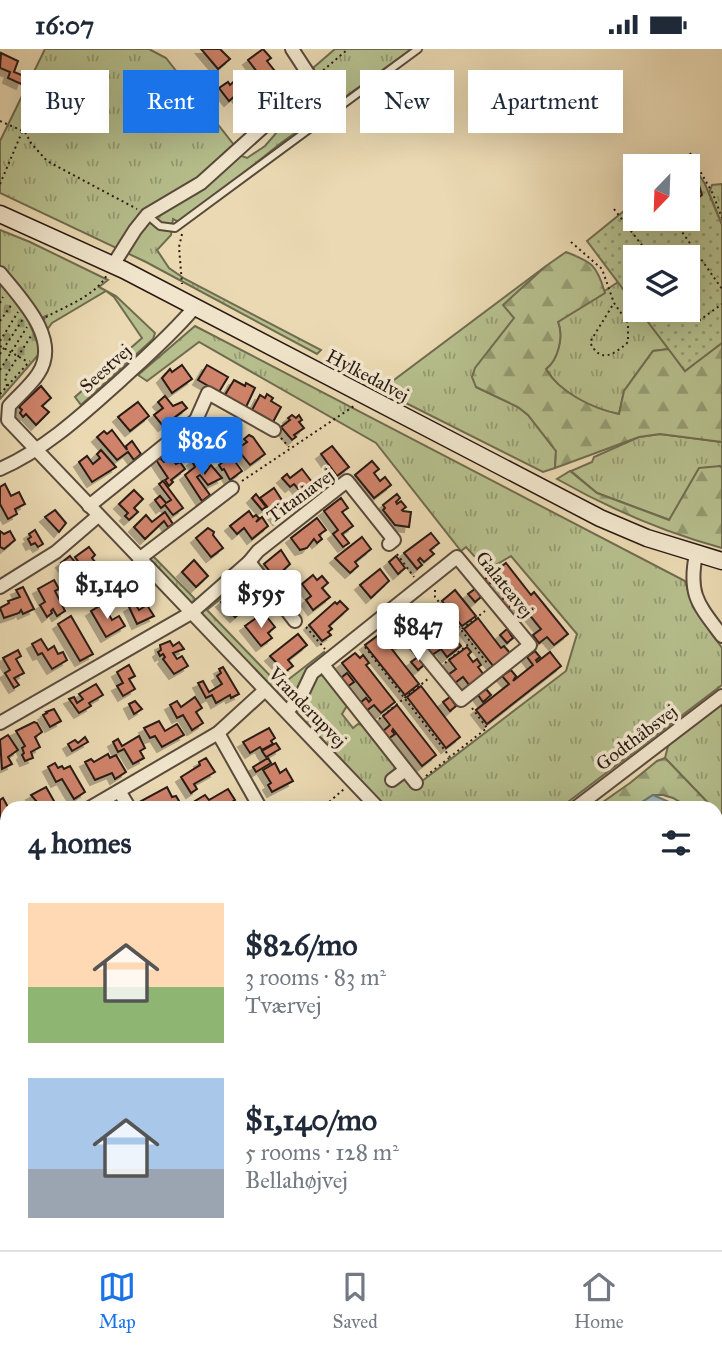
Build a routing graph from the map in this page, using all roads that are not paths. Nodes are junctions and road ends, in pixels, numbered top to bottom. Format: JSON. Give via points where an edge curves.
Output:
{"nodes":[{"id":1,"x":292,"y":49,"type":"edge"},
{"id":2,"x":418,"y":49,"type":"edge"},
{"id":3,"x":0,"y":214,"type":"edge"},
{"id":4,"x":147,"y":215,"type":"junction"},
{"id":5,"x":113,"y":265,"type":"junction"},
{"id":6,"x":0,"y":273,"type":"edge"},
{"id":7,"x":188,"y":305,"type":"junction"},
{"id":8,"x":274,"y":430,"type":"dead end"},
{"id":9,"x":35,"y":450,"type":"junction"},
{"id":10,"x":0,"y":469,"type":"edge"},
{"id":11,"x":232,"y":488,"type":"road end"},
{"id":12,"x":89,"y":506,"type":"junction"},
{"id":13,"x":98,"y":516,"type":"junction"},
{"id":14,"x":389,"y":544,"type":"road end"},
{"id":15,"x":696,"y":554,"type":"junction"},
{"id":16,"x":139,"y":559,"type":"junction"},
{"id":17,"x":722,"y":561,"type":"edge"},
{"id":18,"x":249,"y":562,"type":"junction"},
{"id":19,"x":0,"y":587,"type":"edge"},
{"id":20,"x":191,"y":613,"type":"junction"},
{"id":21,"x":390,"y":613,"type":"junction"},
{"id":22,"x":295,"y":621,"type":"road end"},
{"id":23,"x":722,"y":636,"type":"edge"},
{"id":24,"x":328,"y":662,"type":"junction"},
{"id":25,"x":265,"y":690,"type":"junction"},
{"id":26,"x":722,"y":695,"type":"edge"},
{"id":27,"x":287,"y":712,"type":"junction"},
{"id":28,"x":0,"y":723,"type":"edge"},
{"id":29,"x":218,"y":733,"type":"junction"},
{"id":30,"x":404,"y":771,"type":"junction"},
{"id":31,"x":393,"y":780,"type":"dead end"},
{"id":32,"x":416,"y":783,"type":"road end"},
{"id":33,"x":119,"y":791,"type":"junction"},
{"id":34,"x":102,"y":801,"type":"edge"},
{"id":35,"x":125,"y":801,"type":"edge"},
{"id":36,"x":256,"y":801,"type":"edge"},
{"id":37,"x":372,"y":801,"type":"edge"},
{"id":38,"x":583,"y":801,"type":"edge"}],
"edges":[{"from":1,"to":4,"type":"street","via":[[306,68],[309,81],[305,89],[201,183]]},
{"from":2,"to":4,"type":"lane","via":[[175,229]]},
{"from":3,"to":5,"type":"street","name":"Hylkedalvej"},
{"from":4,"to":5,"type":"street"},
{"from":5,"to":7,"type":"street","name":"Hylkedalvej"},
{"from":6,"to":9,"type":"street","via":[[45,347],[38,375],[7,411],[9,420]]},
{"from":7,"to":9,"type":"street","name":"Seestvej","via":[[162,342]]},
{"from":7,"to":15,"type":"street","name":"Hylkedalvej","via":[[600,518]]},
{"from":8,"to":12,"type":"street","via":[[208,393],[197,419]]},
{"from":9,"to":10,"type":"street","name":"Seestvej"},
{"from":9,"to":12,"type":"street","name":"Vranderupvej"},
{"from":11,"to":16,"type":"street"},
{"from":12,"to":13,"type":"street","name":"Vranderupvej"},
{"from":13,"to":16,"type":"street","name":"Vranderupvej"},
{"from":13,"to":19,"type":"street","via":[[56,552]]},
{"from":14,"to":18,"type":"street","name":"Titaniavej","via":[[394,540],[346,481]]},
{"from":15,"to":17,"type":"street","name":"Hylkedalvej"},
{"from":15,"to":23,"type":"street","via":[[691,580],[701,608]]},
{"from":16,"to":20,"type":"street","name":"Vranderupvej"},
{"from":18,"to":20,"type":"street","name":"Titaniavej"},
{"from":18,"to":22,"type":"street"},
{"from":20,"to":25,"type":"street","name":"Vranderupvej"},
{"from":20,"to":28,"type":"street","name":"Titaniavej"},
{"from":21,"to":21,"type":"street","name":"Galateavej","via":[[461,700],[530,645],[457,557]]},
{"from":21,"to":24,"type":"street","name":"Galateavej"},
{"from":24,"to":27,"type":"street","name":"Galateavej","via":[[312,673]]},
{"from":24,"to":30,"type":"street"},
{"from":25,"to":27,"type":"street","name":"Vranderupvej"},
{"from":25,"to":29,"type":"street"},
{"from":26,"to":38,"type":"street","name":"Godthåbsvej"},
{"from":27,"to":37,"type":"street","name":"Vranderupvej"},
{"from":29,"to":33,"type":"street"},
{"from":29,"to":36,"type":"street"},
{"from":30,"to":31,"type":"street"},
{"from":30,"to":32,"type":"street"},
{"from":33,"to":34,"type":"street"},
{"from":33,"to":35,"type":"street"}]}
